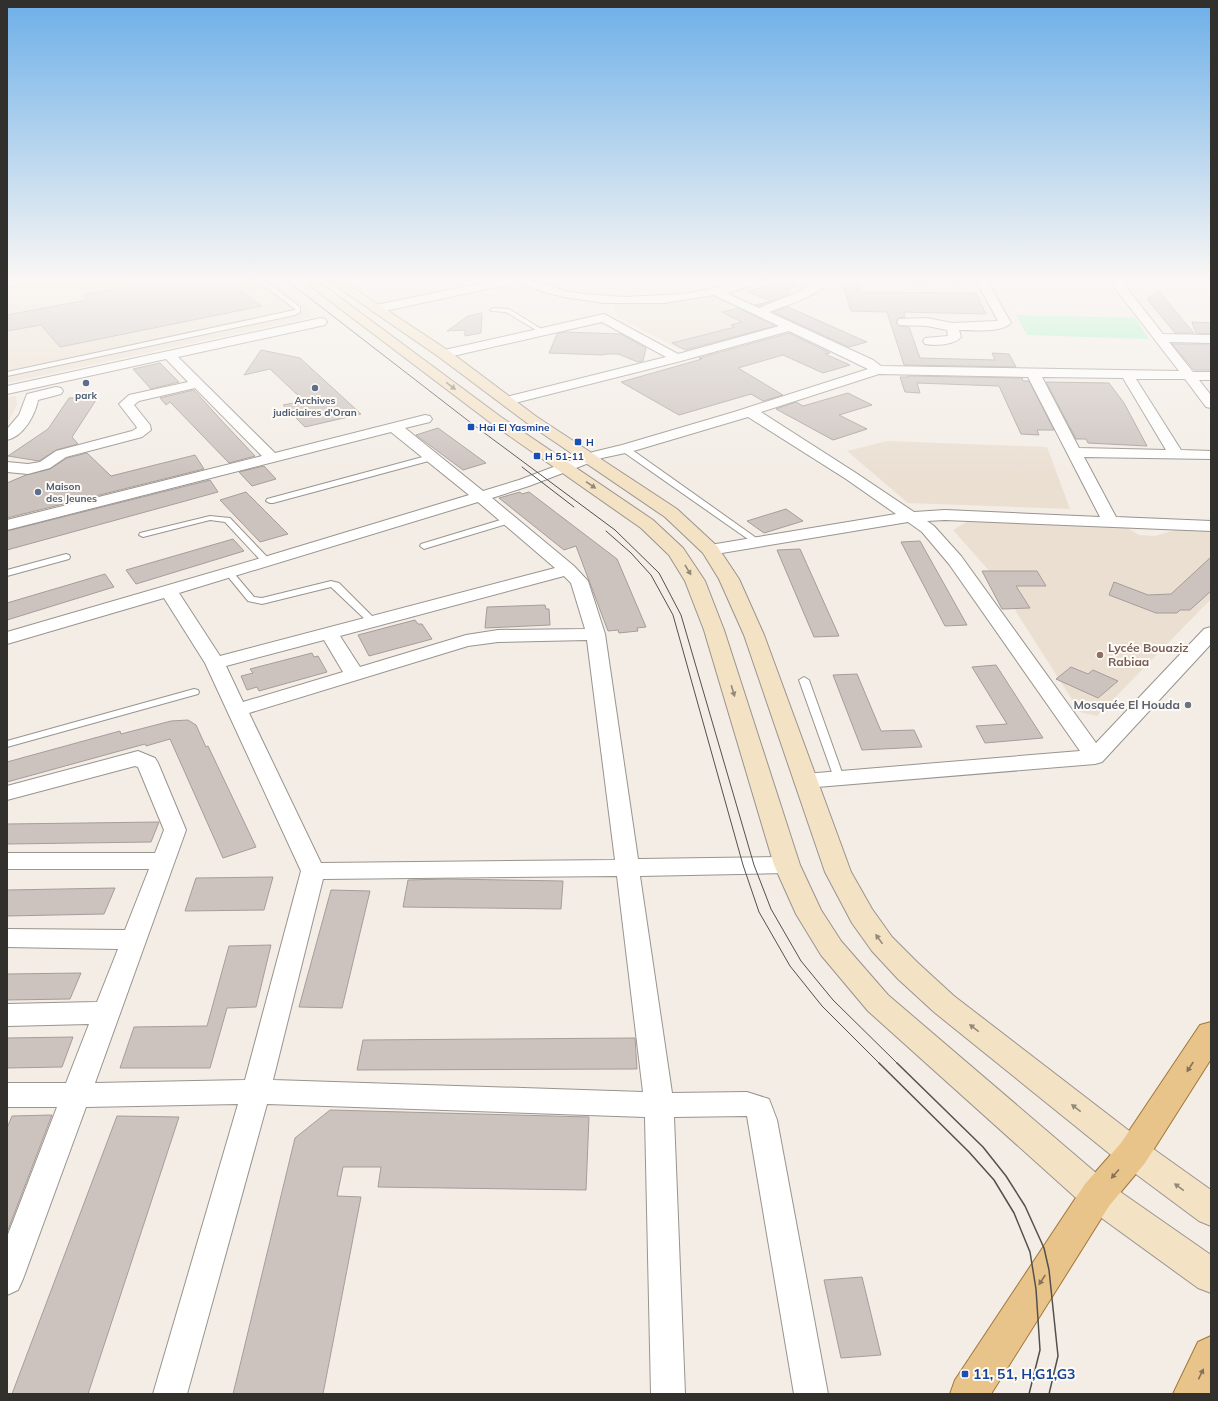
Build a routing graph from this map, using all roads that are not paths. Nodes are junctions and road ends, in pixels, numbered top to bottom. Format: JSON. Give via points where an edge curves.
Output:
{"nodes":[{"id":1,"x":147,"y":344,"type":"edge"},
{"id":2,"x":218,"y":344,"type":"edge"},
{"id":3,"x":395,"y":344,"type":"edge"},
{"id":4,"x":429,"y":344,"type":"edge"},
{"id":5,"x":487,"y":344,"type":"edge"},
{"id":6,"x":652,"y":344,"type":"edge"},
{"id":7,"x":725,"y":344,"type":"edge"},
{"id":8,"x":829,"y":344,"type":"edge"},
{"id":9,"x":1164,"y":344,"type":"edge"},
{"id":10,"x":444,"y":354,"type":"junction"},
{"id":11,"x":169,"y":355,"type":"junction"},
{"id":12,"x":677,"y":358,"type":"junction"},
{"id":13,"x":878,"y":370,"type":"junction"},
{"id":14,"x":1033,"y":373,"type":"junction"},
{"id":15,"x":7,"y":374,"type":"edge"},
{"id":16,"x":1127,"y":374,"type":"junction"},
{"id":17,"x":1189,"y":376,"type":"junction"},
{"id":18,"x":1211,"y":376,"type":"edge"},
{"id":19,"x":86,"y":384,"type":"dead end"},
{"id":20,"x":197,"y":384,"type":"junction"},
{"id":21,"x":7,"y":390,"type":"edge"},
{"id":22,"x":507,"y":402,"type":"junction"},
{"id":23,"x":1211,"y":404,"type":"edge"},
{"id":24,"x":749,"y":412,"type":"junction"},
{"id":25,"x":425,"y":419,"type":"dead end"},
{"id":26,"x":394,"y":427,"type":"junction"},
{"id":27,"x":686,"y":431,"type":"junction"},
{"id":28,"x":7,"y":436,"type":"edge"},
{"id":29,"x":700,"y":439,"type":"dead end"},
{"id":30,"x":625,"y":449,"type":"junction"},
{"id":31,"x":1075,"y":452,"type":"junction"},
{"id":32,"x":1177,"y":455,"type":"junction"},
{"id":33,"x":1211,"y":456,"type":"edge"},
{"id":34,"x":433,"y":457,"type":"junction"},
{"id":35,"x":272,"y":458,"type":"junction"},
{"id":36,"x":590,"y":458,"type":"junction"},
{"id":37,"x":7,"y":467,"type":"edge"},
{"id":38,"x":563,"y":467,"type":"junction"},
{"id":39,"x":480,"y":496,"type":"junction"},
{"id":40,"x":270,"y":501,"type":"dead end"},
{"id":41,"x":910,"y":517,"type":"junction"},
{"id":42,"x":510,"y":520,"type":"junction"},
{"id":43,"x":1110,"y":522,"type":"junction"},
{"id":44,"x":7,"y":525,"type":"edge"},
{"id":45,"x":1211,"y":526,"type":"edge"},
{"id":46,"x":143,"y":535,"type":"dead end"},
{"id":47,"x":758,"y":542,"type":"junction"},
{"id":48,"x":424,"y":546,"type":"dead end"},
{"id":49,"x":710,"y":550,"type":"junction"},
{"id":50,"x":66,"y":557,"type":"dead end"},
{"id":51,"x":267,"y":562,"type":"junction"},
{"id":52,"x":568,"y":570,"type":"junction"},
{"id":53,"x":7,"y":573,"type":"edge"},
{"id":54,"x":229,"y":573,"type":"junction"},
{"id":55,"x":169,"y":591,"type":"junction"},
{"id":56,"x":372,"y":621,"type":"junction"},
{"id":57,"x":329,"y":633,"type":"junction"},
{"id":58,"x":1211,"y":633,"type":"edge"},
{"id":59,"x":596,"y":634,"type":"junction"},
{"id":60,"x":7,"y":638,"type":"edge"},
{"id":61,"x":215,"y":663,"type":"junction"},
{"id":62,"x":355,"y":674,"type":"junction"},
{"id":63,"x":804,"y":680,"type":"dead end"},
{"id":64,"x":194,"y":692,"type":"dead end"},
{"id":65,"x":237,"y":710,"type":"junction"},
{"id":66,"x":7,"y":744,"type":"edge"},
{"id":67,"x":1095,"y":757,"type":"junction"},
{"id":68,"x":839,"y":778,"type":"junction"},
{"id":69,"x":805,"y":781,"type":"junction"},
{"id":70,"x":7,"y":793,"type":"edge"},
{"id":71,"x":7,"y":861,"type":"edge"},
{"id":72,"x":164,"y":861,"type":"junction"},
{"id":73,"x":786,"y":865,"type":"junction"},
{"id":74,"x":627,"y":868,"type":"junction"},
{"id":75,"x":313,"y":871,"type":"junction"},
{"id":76,"x":7,"y":938,"type":"edge"},
{"id":77,"x":134,"y":940,"type":"junction"},
{"id":78,"x":106,"y":1013,"type":"junction"},
{"id":79,"x":7,"y":1015,"type":"edge"},
{"id":80,"x":1211,"y":1034,"type":"edge"},
{"id":81,"x":256,"y":1092,"type":"junction"},
{"id":82,"x":7,"y":1095,"type":"edge"},
{"id":83,"x":75,"y":1095,"type":"junction"},
{"id":84,"x":659,"y":1104,"type":"junction"},
{"id":85,"x":1133,"y":1153,"type":"junction"},
{"id":86,"x":1097,"y":1194,"type":"junction"},
{"id":87,"x":1211,"y":1210,"type":"edge"},
{"id":88,"x":1211,"y":1276,"type":"edge"},
{"id":89,"x":7,"y":1279,"type":"edge"},
{"id":90,"x":1211,"y":1355,"type":"edge"},
{"id":91,"x":170,"y":1394,"type":"edge"},
{"id":92,"x":668,"y":1394,"type":"edge"},
{"id":93,"x":811,"y":1394,"type":"edge"},
{"id":94,"x":969,"y":1394,"type":"edge"},
{"id":95,"x":1192,"y":1394,"type":"edge"}],
"edges":[{"from":1,"to":15,"type":"lane"},
{"from":2,"to":11,"type":"street"},
{"from":3,"to":38,"type":"main road","one_way":true},
{"from":4,"to":10,"type":"main road"},
{"from":5,"to":10,"type":"street"},
{"from":6,"to":12,"type":"street"},
{"from":7,"to":12,"type":"street"},
{"from":8,"to":13,"type":"street"},
{"from":9,"to":17,"type":"street"},
{"from":10,"to":22,"type":"main road"},
{"from":11,"to":20,"type":"street"},
{"from":11,"to":21,"type":"street"},
{"from":12,"to":22,"type":"street"},
{"from":13,"to":14,"type":"street"},
{"from":13,"to":24,"type":"street"},
{"from":14,"to":16,"type":"street"},
{"from":14,"to":31,"type":"street"},
{"from":16,"to":17,"type":"street"},
{"from":16,"to":32,"type":"street"},
{"from":17,"to":18,"type":"street"},
{"from":17,"to":23,"type":"street"},
{"from":19,"to":28,"type":"street","via":[[32,397],[29,411],[19,426]]},
{"from":20,"to":35,"type":"street"},
{"from":20,"to":37,"type":"street","via":[[134,398],[126,404],[143,425],[144,430],[137,434],[61,454],[45,465],[28,469]]},
{"from":22,"to":36,"type":"main road"},
{"from":24,"to":27,"type":"street"},
{"from":24,"to":41,"type":"street","via":[[851,476]]},
{"from":25,"to":26,"type":"street"},
{"from":26,"to":34,"type":"street"},
{"from":26,"to":35,"type":"street"},
{"from":27,"to":29,"type":"street"},
{"from":27,"to":30,"type":"street"},
{"from":30,"to":36,"type":"street"},
{"from":30,"to":47,"type":"lane"},
{"from":31,"to":32,"type":"street"},
{"from":31,"to":43,"type":"street"},
{"from":32,"to":33,"type":"street"},
{"from":34,"to":39,"type":"street"},
{"from":34,"to":40,"type":"lane"},
{"from":35,"to":44,"type":"street"},
{"from":36,"to":38,"type":"street"},
{"from":36,"to":49,"type":"main road","via":[[671,513]]},
{"from":38,"to":39,"type":"street","via":[[536,479]]},
{"from":38,"to":73,"type":"main road","one_way":true,"via":[[648,524],[676,552],[687,568],[714,630]]},
{"from":39,"to":42,"type":"street"},
{"from":39,"to":51,"type":"street"},
{"from":41,"to":43,"type":"street","via":[[945,515]]},
{"from":41,"to":47,"type":"street"},
{"from":41,"to":67,"type":"street","via":[[928,529],[955,560]]},
{"from":42,"to":48,"type":"lane"},
{"from":42,"to":52,"type":"street"},
{"from":43,"to":45,"type":"street"},
{"from":46,"to":51,"type":"lane","via":[[210,518],[220,518],[227,520]]},
{"from":47,"to":49,"type":"street"},
{"from":49,"to":69,"type":"main road","via":[[730,579],[743,606]]},
{"from":50,"to":53,"type":"lane"},
{"from":51,"to":54,"type":"street"},
{"from":52,"to":56,"type":"street"},
{"from":52,"to":59,"type":"street","via":[[579,581]]},
{"from":54,"to":55,"type":"street"},
{"from":54,"to":56,"type":"lane","via":[[251,600],[255,601],[324,584],[336,585]]},
{"from":55,"to":60,"type":"street"},
{"from":55,"to":61,"type":"street"},
{"from":56,"to":57,"type":"street"},
{"from":57,"to":61,"type":"street"},
{"from":57,"to":62,"type":"street"},
{"from":58,"to":67,"type":"street"},
{"from":59,"to":62,"type":"street","via":[[498,636],[466,642]]},
{"from":59,"to":74,"type":"street"},
{"from":61,"to":65,"type":"street"},
{"from":62,"to":65,"type":"street"},
{"from":63,"to":68,"type":"lane"},
{"from":64,"to":66,"type":"lane"},
{"from":65,"to":75,"type":"street"},
{"from":67,"to":68,"type":"street"},
{"from":68,"to":69,"type":"street"},
{"from":85,"to":69,"type":"main road","one_way":true,"via":[[944,1004],[882,944],[862,916],[838,872]]},
{"from":70,"to":72,"type":"street","via":[[141,759],[147,763],[175,830]]},
{"from":71,"to":72,"type":"street"},
{"from":72,"to":77,"type":"street"},
{"from":73,"to":74,"type":"street"},
{"from":73,"to":86,"type":"main road","via":[[809,914],[831,948],[878,1003]]},
{"from":74,"to":75,"type":"street"},
{"from":74,"to":84,"type":"street"},
{"from":75,"to":81,"type":"street"},
{"from":76,"to":77,"type":"street"},
{"from":77,"to":78,"type":"street"},
{"from":78,"to":79,"type":"street"},
{"from":78,"to":83,"type":"street"},
{"from":80,"to":85,"type":"main road","one_way":true},
{"from":81,"to":83,"type":"street"},
{"from":81,"to":84,"type":"street"},
{"from":81,"to":91,"type":"street"},
{"from":82,"to":83,"type":"street"},
{"from":83,"to":89,"type":"street"},
{"from":84,"to":92,"type":"street"},
{"from":84,"to":93,"type":"street","via":[[747,1104],[759,1108]]},
{"from":85,"to":86,"type":"main road","one_way":true},
{"from":87,"to":85,"type":"main road","one_way":true},
{"from":86,"to":88,"type":"main road"},
{"from":86,"to":94,"type":"main road","one_way":true},
{"from":95,"to":90,"type":"main road","one_way":true}]}
